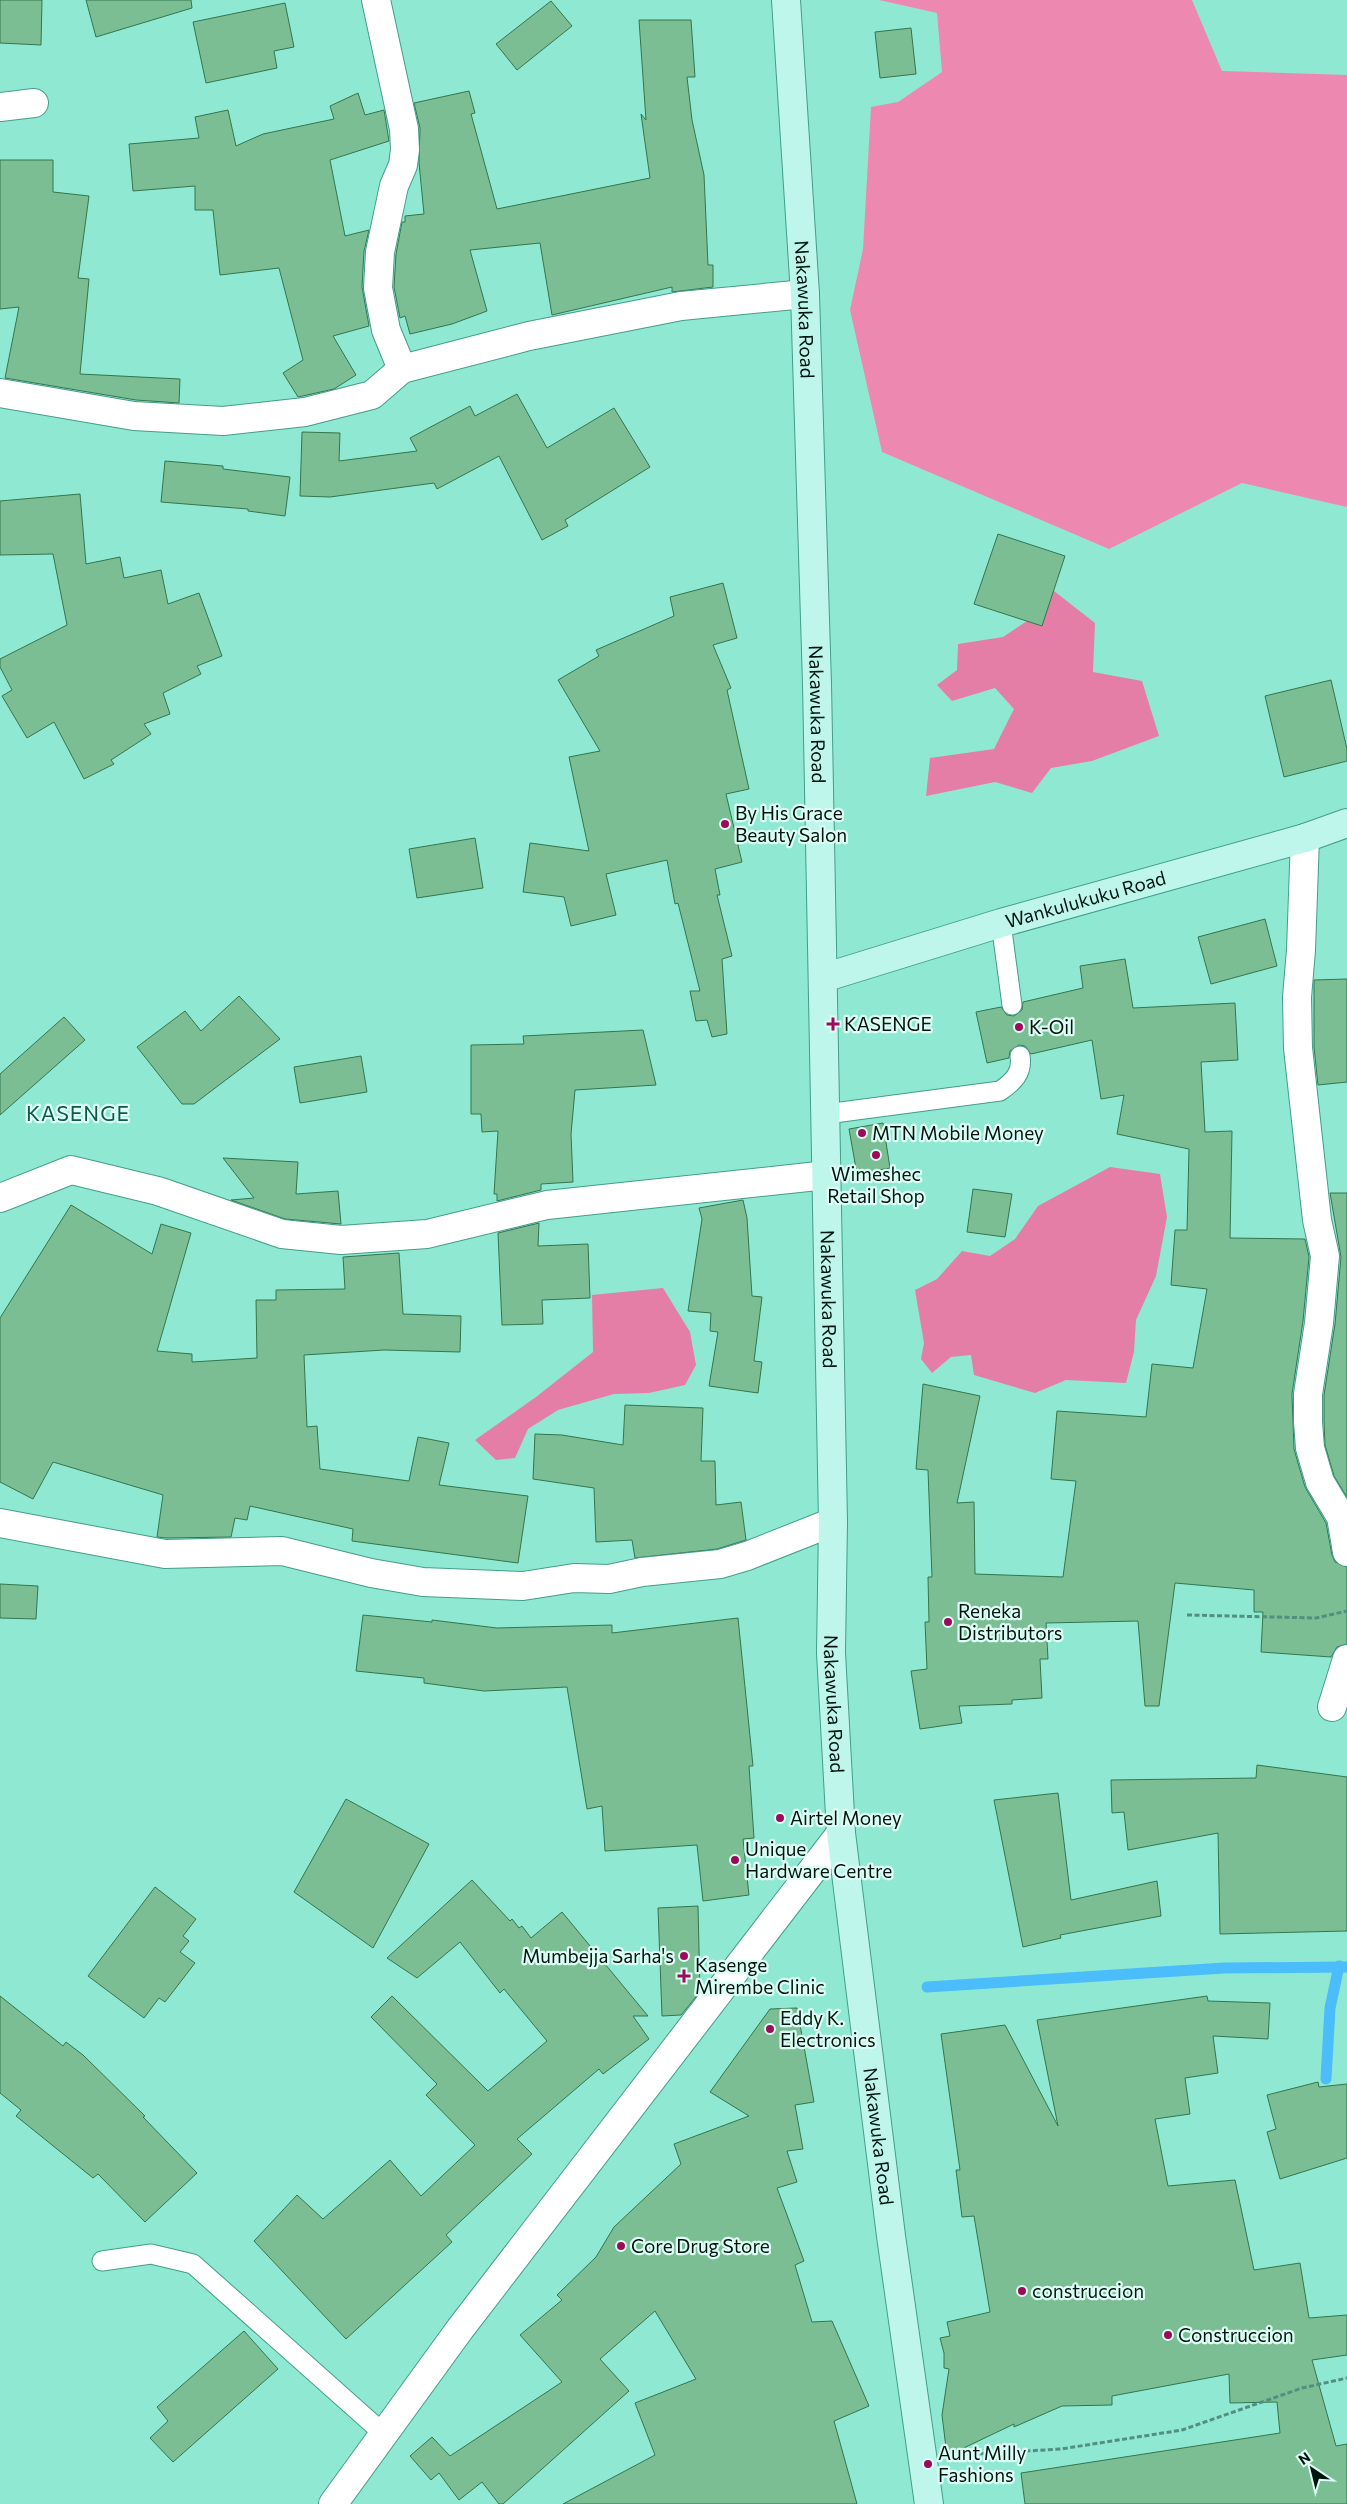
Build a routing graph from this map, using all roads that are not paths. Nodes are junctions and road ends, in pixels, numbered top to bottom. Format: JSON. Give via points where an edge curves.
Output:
{"nodes":[{"id":1,"x":376,"y":0,"type":"edge"},
{"id":2,"x":786,"y":0,"type":"edge"},
{"id":3,"x":34,"y":103,"type":"dead end"},
{"id":4,"x":0,"y":107,"type":"edge"},
{"id":5,"x":805,"y":294,"type":"junction"},
{"id":6,"x":402,"y":370,"type":"junction"},
{"id":7,"x":0,"y":393,"type":"edge"},
{"id":8,"x":1347,"y":823,"type":"edge"},
{"id":9,"x":1304,"y":838,"type":"junction"},
{"id":10,"x":1001,"y":923,"type":"junction"},
{"id":11,"x":823,"y":978,"type":"junction"},
{"id":12,"x":1012,"y":1005,"type":"dead end"},
{"id":13,"x":1020,"y":1056,"type":"dead end"},
{"id":14,"x":826,"y":1114,"type":"junction"},
{"id":15,"x":827,"y":1175,"type":"junction"},
{"id":16,"x":0,"y":1198,"type":"edge"},
{"id":17,"x":833,"y":1522,"type":"junction"},
{"id":18,"x":0,"y":1523,"type":"edge"},
{"id":19,"x":1347,"y":1552,"type":"edge"},
{"id":20,"x":1347,"y":1659,"type":"edge"},
{"id":21,"x":1332,"y":1707,"type":"dead end"},
{"id":22,"x":840,"y":1833,"type":"junction"},
{"id":23,"x":102,"y":2261,"type":"dead end"},
{"id":24,"x":384,"y":2434,"type":"junction"},
{"id":25,"x":333,"y":2504,"type":"edge"},
{"id":26,"x":929,"y":2504,"type":"edge"}],
"edges":[{"from":1,"to":6,"type":"street","via":[[404,136],[403,165],[394,186],[380,252],[378,288],[386,330]]},
{"from":2,"to":5,"type":"main road","name":"Nakawuka Road"},
{"from":3,"to":4,"type":"street"},
{"from":5,"to":6,"type":"street","via":[[671,308],[529,336]]},
{"from":5,"to":11,"type":"main road","name":"Nakawuka Road"},
{"from":6,"to":7,"type":"street","via":[[372,395],[305,412],[223,421],[134,416]]},
{"from":8,"to":9,"type":"main road","name":"Wankulukuku Road"},
{"from":9,"to":10,"type":"main road","name":"Wankulukuku Road"},
{"from":9,"to":19,"type":"street","via":[[1298,1048],[1315,1203],[1325,1256],[1308,1394],[1308,1422],[1310,1448],[1325,1493],[1341,1517]]},
{"from":10,"to":11,"type":"main road","name":"Wankulukuku Road"},
{"from":10,"to":12,"type":"lane"},
{"from":11,"to":14,"type":"main road","name":"Nakawuka Road"},
{"from":13,"to":14,"type":"lane","via":[[1022,1064],[1016,1080],[1000,1091]]},
{"from":14,"to":15,"type":"main road","name":"Nakawuka Road"},
{"from":15,"to":16,"type":"street","via":[[547,1205],[427,1234],[341,1240],[282,1234],[158,1191],[71,1170]]},
{"from":15,"to":17,"type":"main road","name":"Nakawuka Road"},
{"from":17,"to":18,"type":"street","via":[[720,1564],[642,1572],[609,1579],[574,1578],[523,1586],[423,1582],[282,1551],[165,1554]]},
{"from":17,"to":22,"type":"main road","name":"Nakawuka Road","via":[[831,1653]]},
{"from":20,"to":21,"type":"street"},
{"from":22,"to":24,"type":"street","via":[[460,2329]]},
{"from":22,"to":26,"type":"main road","name":"Nakawuka Road"},
{"from":23,"to":24,"type":"lane","via":[[150,2254],[193,2264]]},
{"from":24,"to":25,"type":"street"}]}
